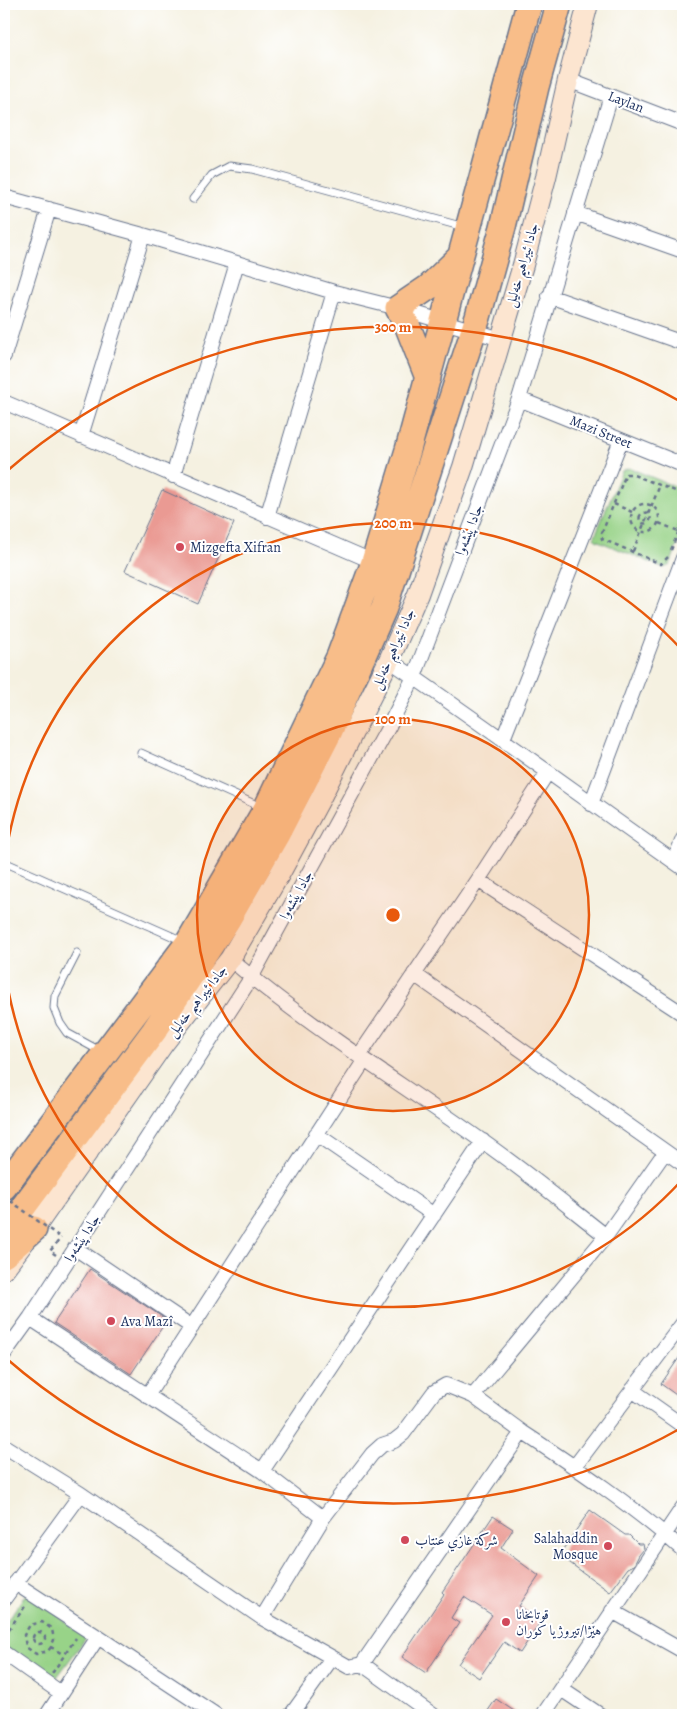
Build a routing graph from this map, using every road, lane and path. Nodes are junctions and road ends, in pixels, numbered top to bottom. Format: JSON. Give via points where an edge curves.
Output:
{"nodes":[{"id":1,"x":529,"y":4,"type":"edge"},
{"id":2,"x":558,"y":4,"type":"edge"},
{"id":3,"x":588,"y":4,"type":"edge"},
{"id":4,"x":568,"y":80,"type":"junction"},
{"id":5,"x":611,"y":96,"type":"junction"},
{"id":6,"x":683,"y":124,"type":"edge"},
{"id":7,"x":4,"y":196,"type":"edge"},
{"id":8,"x":193,"y":199,"type":"dead end"},
{"id":9,"x":49,"y":209,"type":"junction"},
{"id":10,"x":575,"y":213,"type":"junction"},
{"id":11,"x":469,"y":228,"type":"junction"},
{"id":12,"x":143,"y":235,"type":"junction"},
{"id":13,"x":683,"y":252,"type":"edge"},
{"id":14,"x":461,"y":256,"type":"junction"},
{"id":15,"x":237,"y":263,"type":"junction"},
{"id":16,"x":334,"y":292,"type":"junction"},
{"id":17,"x":549,"y":296,"type":"junction"},
{"id":18,"x":398,"y":308,"type":"junction"},
{"id":19,"x":443,"y":322,"type":"junction"},
{"id":20,"x":473,"y":331,"type":"junction"},
{"id":21,"x":501,"y":340,"type":"junction"},
{"id":22,"x":683,"y":344,"type":"edge"},
{"id":23,"x":4,"y":356,"type":"edge"},
{"id":24,"x":428,"y":378,"type":"junction"},
{"id":25,"x":519,"y":399,"type":"junction"},
{"id":26,"x":4,"y":402,"type":"edge"},
{"id":27,"x":81,"y":436,"type":"junction"},
{"id":28,"x":621,"y":440,"type":"junction"},
{"id":29,"x":683,"y":465,"type":"edge"},
{"id":30,"x":173,"y":476,"type":"junction"},
{"id":31,"x":660,"y":485,"type":"junction"},
{"id":32,"x":683,"y":494,"type":"edge"},
{"id":33,"x":614,"y":504,"type":"junction"},
{"id":34,"x":651,"y":505,"type":"junction"},
{"id":35,"x":632,"y":512,"type":"junction"},
{"id":36,"x":648,"y":513,"type":"junction"},
{"id":37,"x":267,"y":517,"type":"junction"},
{"id":38,"x":683,"y":521,"type":"edge"},
{"id":39,"x":643,"y":523,"type":"junction"},
{"id":40,"x":659,"y":523,"type":"junction"},
{"id":41,"x":640,"y":531,"type":"junction"},
{"id":42,"x":682,"y":532,"type":"edge"},
{"id":43,"x":633,"y":551,"type":"junction"},
{"id":44,"x":683,"y":558,"type":"edge"},
{"id":45,"x":374,"y":562,"type":"junction"},
{"id":46,"x":389,"y":660,"type":"junction"},
{"id":47,"x":414,"y":677,"type":"junction"},
{"id":48,"x":503,"y":739,"type":"junction"},
{"id":49,"x":140,"y":753,"type":"dead end"},
{"id":50,"x":548,"y":772,"type":"junction"},
{"id":51,"x":591,"y":804,"type":"junction"},
{"id":52,"x":266,"y":809,"type":"junction"},
{"id":53,"x":683,"y":840,"type":"edge"},
{"id":54,"x":4,"y":862,"type":"edge"},
{"id":55,"x":678,"y":864,"type":"edge"},
{"id":56,"x":478,"y":880,"type":"junction"},
{"id":57,"x":188,"y":943,"type":"junction"},
{"id":58,"x":77,"y":952,"type":"dead end"},
{"id":59,"x":230,"y":959,"type":"junction"},
{"id":60,"x":414,"y":974,"type":"junction"},
{"id":61,"x":251,"y":978,"type":"junction"},
{"id":62,"x":683,"y":1014,"type":"edge"},
{"id":63,"x":105,"y":1054,"type":"junction"},
{"id":64,"x":361,"y":1058,"type":"junction"},
{"id":65,"x":316,"y":1134,"type":"junction"},
{"id":66,"x":484,"y":1141,"type":"junction"},
{"id":67,"x":665,"y":1152,"type":"junction"},
{"id":68,"x":683,"y":1164,"type":"edge"},
{"id":69,"x":4,"y":1187,"type":"edge"},
{"id":70,"x":4,"y":1196,"type":"edge"},
{"id":71,"x":434,"y":1215,"type":"junction"},
{"id":72,"x":34,"y":1229,"type":"junction"},
{"id":73,"x":4,"y":1233,"type":"edge"},
{"id":74,"x":606,"y":1236,"type":"junction"},
{"id":75,"x":75,"y":1248,"type":"junction"},
{"id":76,"x":50,"y":1252,"type":"dead end"},
{"id":77,"x":4,"y":1255,"type":"edge"},
{"id":78,"x":4,"y":1269,"type":"edge"},
{"id":79,"x":30,"y":1318,"type":"junction"},
{"id":80,"x":683,"y":1323,"type":"edge"},
{"id":81,"x":192,"y":1326,"type":"junction"},
{"id":82,"x":4,"y":1354,"type":"edge"},
{"id":83,"x":632,"y":1390,"type":"junction"},
{"id":84,"x":147,"y":1396,"type":"junction"},
{"id":85,"x":473,"y":1396,"type":"junction"},
{"id":86,"x":683,"y":1426,"type":"edge"},
{"id":87,"x":522,"y":1432,"type":"junction"},
{"id":88,"x":4,"y":1446,"type":"edge"},
{"id":89,"x":575,"y":1466,"type":"junction"},
{"id":90,"x":262,"y":1471,"type":"junction"},
{"id":91,"x":81,"y":1494,"type":"junction"},
{"id":92,"x":683,"y":1507,"type":"edge"},
{"id":93,"x":323,"y":1518,"type":"junction"},
{"id":94,"x":664,"y":1533,"type":"junction"},
{"id":95,"x":683,"y":1550,"type":"edge"},
{"id":96,"x":15,"y":1583,"type":"junction"},
{"id":97,"x":4,"y":1599,"type":"edge"},
{"id":98,"x":26,"y":1605,"type":"dead end"},
{"id":99,"x":612,"y":1611,"type":"junction"},
{"id":100,"x":262,"y":1618,"type":"junction"},
{"id":101,"x":35,"y":1633,"type":"joint"},
{"id":102,"x":70,"y":1633,"type":"dead end"},
{"id":103,"x":4,"y":1637,"type":"edge"},
{"id":104,"x":98,"y":1637,"type":"junction"},
{"id":105,"x":7,"y":1647,"type":"edge"},
{"id":106,"x":51,"y":1647,"type":"junction"},
{"id":107,"x":683,"y":1651,"type":"edge"},
{"id":108,"x":64,"y":1655,"type":"junction"},
{"id":109,"x":332,"y":1658,"type":"junction"},
{"id":110,"x":362,"y":1664,"type":"junction"},
{"id":111,"x":47,"y":1667,"type":"dead end"},
{"id":112,"x":561,"y":1689,"type":"junction"},
{"id":113,"x":61,"y":1693,"type":"junction"},
{"id":114,"x":198,"y":1710,"type":"edge"},
{"id":115,"x":47,"y":1715,"type":"edge"},
{"id":116,"x":216,"y":1715,"type":"edge"},
{"id":117,"x":291,"y":1715,"type":"edge"},
{"id":118,"x":433,"y":1715,"type":"edge"},
{"id":119,"x":544,"y":1715,"type":"edge"},
{"id":120,"x":600,"y":1715,"type":"edge"}],
"edges":[{"from":1,"to":11,"type":"highway"},
{"from":2,"to":20,"type":"highway","name":"جادا ئیبراهیم خەلیل","via":[[503,227]]},
{"from":3,"to":4,"type":"main road","name":"جادا ئیبراهیم خەلیل"},
{"from":4,"to":5,"type":"street","name":"Laylan"},
{"from":4,"to":21,"type":"main road","name":"جادا ئیبراهیم خەلیل","via":[[524,265]]},
{"from":5,"to":6,"type":"street","name":"Laylan"},
{"from":5,"to":10,"type":"street","name":"جادا پێشەوا"},
{"from":7,"to":9,"type":"street"},
{"from":8,"to":11,"type":"lane","via":[[212,175],[228,166],[252,169]]},
{"from":9,"to":12,"type":"street"},
{"from":9,"to":23,"type":"street"},
{"from":10,"to":13,"type":"street"},
{"from":10,"to":17,"type":"street","name":"جادا پێشەوا"},
{"from":11,"to":14,"type":"highway"},
{"from":12,"to":15,"type":"street"},
{"from":12,"to":27,"type":"street"},
{"from":14,"to":18,"type":"highway","via":[[429,287]]},
{"from":14,"to":19,"type":"highway"},
{"from":15,"to":16,"type":"street"},
{"from":15,"to":30,"type":"street"},
{"from":16,"to":18,"type":"street"},
{"from":16,"to":37,"type":"street"},
{"from":17,"to":22,"type":"street"},
{"from":17,"to":25,"type":"street","name":"جادا پێشەوا"},
{"from":18,"to":19,"type":"street"},
{"from":18,"to":24,"type":"highway"},
{"from":19,"to":20,"type":"street"},
{"from":19,"to":24,"type":"highway"},
{"from":20,"to":21,"type":"street"},
{"from":20,"to":73,"type":"highway","name":"جادا ئیبراهیم خەلیل","via":[[384,608],[329,733],[277,834],[228,919],[154,1031]]},
{"from":21,"to":46,"type":"main road","name":"جادا ئیبراهیم خەلیل","via":[[463,467],[418,594]]},
{"from":24,"to":45,"type":"highway"},
{"from":25,"to":28,"type":"street","name":"Mazi Street"},
{"from":25,"to":47,"type":"street","name":"جادا پێشەوا"},
{"from":26,"to":27,"type":"street"},
{"from":27,"to":30,"type":"street"},
{"from":28,"to":29,"type":"street","name":"Mazi Street"},
{"from":28,"to":48,"type":"street"},
{"from":30,"to":37,"type":"street"},
{"from":31,"to":32,"type":"path"},
{"from":31,"to":33,"type":"path","via":[[626,474]]},
{"from":31,"to":34,"type":"path"},
{"from":33,"to":35,"type":"path"},
{"from":33,"to":43,"type":"path","via":[[602,539]]},
{"from":34,"to":35,"type":"path","via":[[644,503]]},
{"from":34,"to":36,"type":"path"},
{"from":34,"to":40,"type":"path","via":[[659,513]]},
{"from":35,"to":41,"type":"path","via":[[633,525]]},
{"from":36,"to":39,"type":"path"},
{"from":36,"to":39,"type":"path","via":[[650,521]]},
{"from":36,"to":39,"type":"path","via":[[640,516]]},
{"from":37,"to":45,"type":"street"},
{"from":38,"to":42,"type":"path"},
{"from":39,"to":41,"type":"path"},
{"from":40,"to":41,"type":"path","via":[[649,532]]},
{"from":40,"to":42,"type":"path"},
{"from":41,"to":43,"type":"path"},
{"from":42,"to":43,"type":"path","via":[[667,560],[661,564]]},
{"from":44,"to":51,"type":"street"},
{"from":45,"to":52,"type":"highway","via":[[339,657]]},
{"from":46,"to":47,"type":"street"},
{"from":46,"to":59,"type":"main road","name":"جادا ئیبراهیم خەلیل","via":[[320,799]]},
{"from":47,"to":48,"type":"street"},
{"from":47,"to":61,"type":"street","name":"جادا پێشەوا"},
{"from":48,"to":50,"type":"street"},
{"from":49,"to":52,"type":"lane"},
{"from":50,"to":51,"type":"street"},
{"from":50,"to":56,"type":"street"},
{"from":51,"to":55,"type":"street"},
{"from":52,"to":57,"type":"highway"},
{"from":53,"to":55,"type":"street"},
{"from":54,"to":57,"type":"lane"},
{"from":56,"to":60,"type":"street"},
{"from":56,"to":62,"type":"street"},
{"from":57,"to":63,"type":"highway"},
{"from":58,"to":63,"type":"lane","via":[[55,996],[54,1008],[60,1024],[68,1033]]},
{"from":59,"to":61,"type":"street"},
{"from":59,"to":72,"type":"main road","name":"جادا ئیبراهیم خەلیل","via":[[164,1043]]},
{"from":60,"to":64,"type":"street"},
{"from":60,"to":67,"type":"street"},
{"from":61,"to":64,"type":"street"},
{"from":61,"to":75,"type":"street","name":"جادا پێشەوا"},
{"from":63,"to":69,"type":"highway"},
{"from":64,"to":65,"type":"street"},
{"from":64,"to":66,"type":"street"},
{"from":65,"to":71,"type":"street"},
{"from":65,"to":81,"type":"street"},
{"from":66,"to":71,"type":"street"},
{"from":66,"to":74,"type":"street"},
{"from":67,"to":68,"type":"street"},
{"from":67,"to":74,"type":"street"},
{"from":70,"to":76,"type":"path","bridge":true,"via":[[61,1238]]},
{"from":71,"to":90,"type":"street"},
{"from":72,"to":77,"type":"highway"},
{"from":72,"to":78,"type":"main road","name":"جادا ئیبراهیم خەلیل"},
{"from":74,"to":85,"type":"street"},
{"from":75,"to":79,"type":"street","name":"جادا پێشەوا"},
{"from":75,"to":81,"type":"street"},
{"from":79,"to":82,"type":"street","name":"جادا پێشەوا"},
{"from":79,"to":84,"type":"street"},
{"from":80,"to":83,"type":"street"},
{"from":81,"to":84,"type":"street"},
{"from":83,"to":86,"type":"street"},
{"from":83,"to":89,"type":"street"},
{"from":84,"to":90,"type":"street"},
{"from":85,"to":87,"type":"street"},
{"from":85,"to":93,"type":"street","via":[[446,1384],[434,1392],[403,1434],[372,1454]]},
{"from":87,"to":89,"type":"street"},
{"from":87,"to":110,"type":"street"},
{"from":88,"to":91,"type":"street"},
{"from":89,"to":94,"type":"street"},
{"from":90,"to":93,"type":"street"},
{"from":91,"to":96,"type":"street"},
{"from":91,"to":100,"type":"street"},
{"from":92,"to":94,"type":"street"},
{"from":93,"to":100,"type":"street"},
{"from":94,"to":95,"type":"street"},
{"from":94,"to":99,"type":"street"},
{"from":96,"to":97,"type":"street"},
{"from":96,"to":104,"type":"street"},
{"from":98,"to":103,"type":"path"},
{"from":99,"to":107,"type":"street"},
{"from":99,"to":112,"type":"street"},
{"from":100,"to":109,"type":"street"},
{"from":101,"to":101,"type":"path","via":[[41,1631],[44,1634],[43,1644],[34,1642]]},
{"from":102,"to":108,"type":"path","via":[[76,1638]]},
{"from":103,"to":105,"type":"path"},
{"from":104,"to":113,"type":"street"},
{"from":104,"to":114,"type":"street"},
{"from":105,"to":113,"type":"street"},
{"from":106,"to":106,"type":"path","via":[[54,1640],[52,1629],[42,1622],[30,1625],[24,1635],[26,1647],[36,1654]]},
{"from":106,"to":108,"type":"path"},
{"from":108,"to":111,"type":"path","via":[[53,1672]]},
{"from":109,"to":110,"type":"street","via":[[349,1666]]},
{"from":109,"to":117,"type":"street"},
{"from":110,"to":118,"type":"street"},
{"from":112,"to":119,"type":"street"},
{"from":112,"to":120,"type":"street"},
{"from":113,"to":115,"type":"street"},
{"from":114,"to":116,"type":"street"}]}
